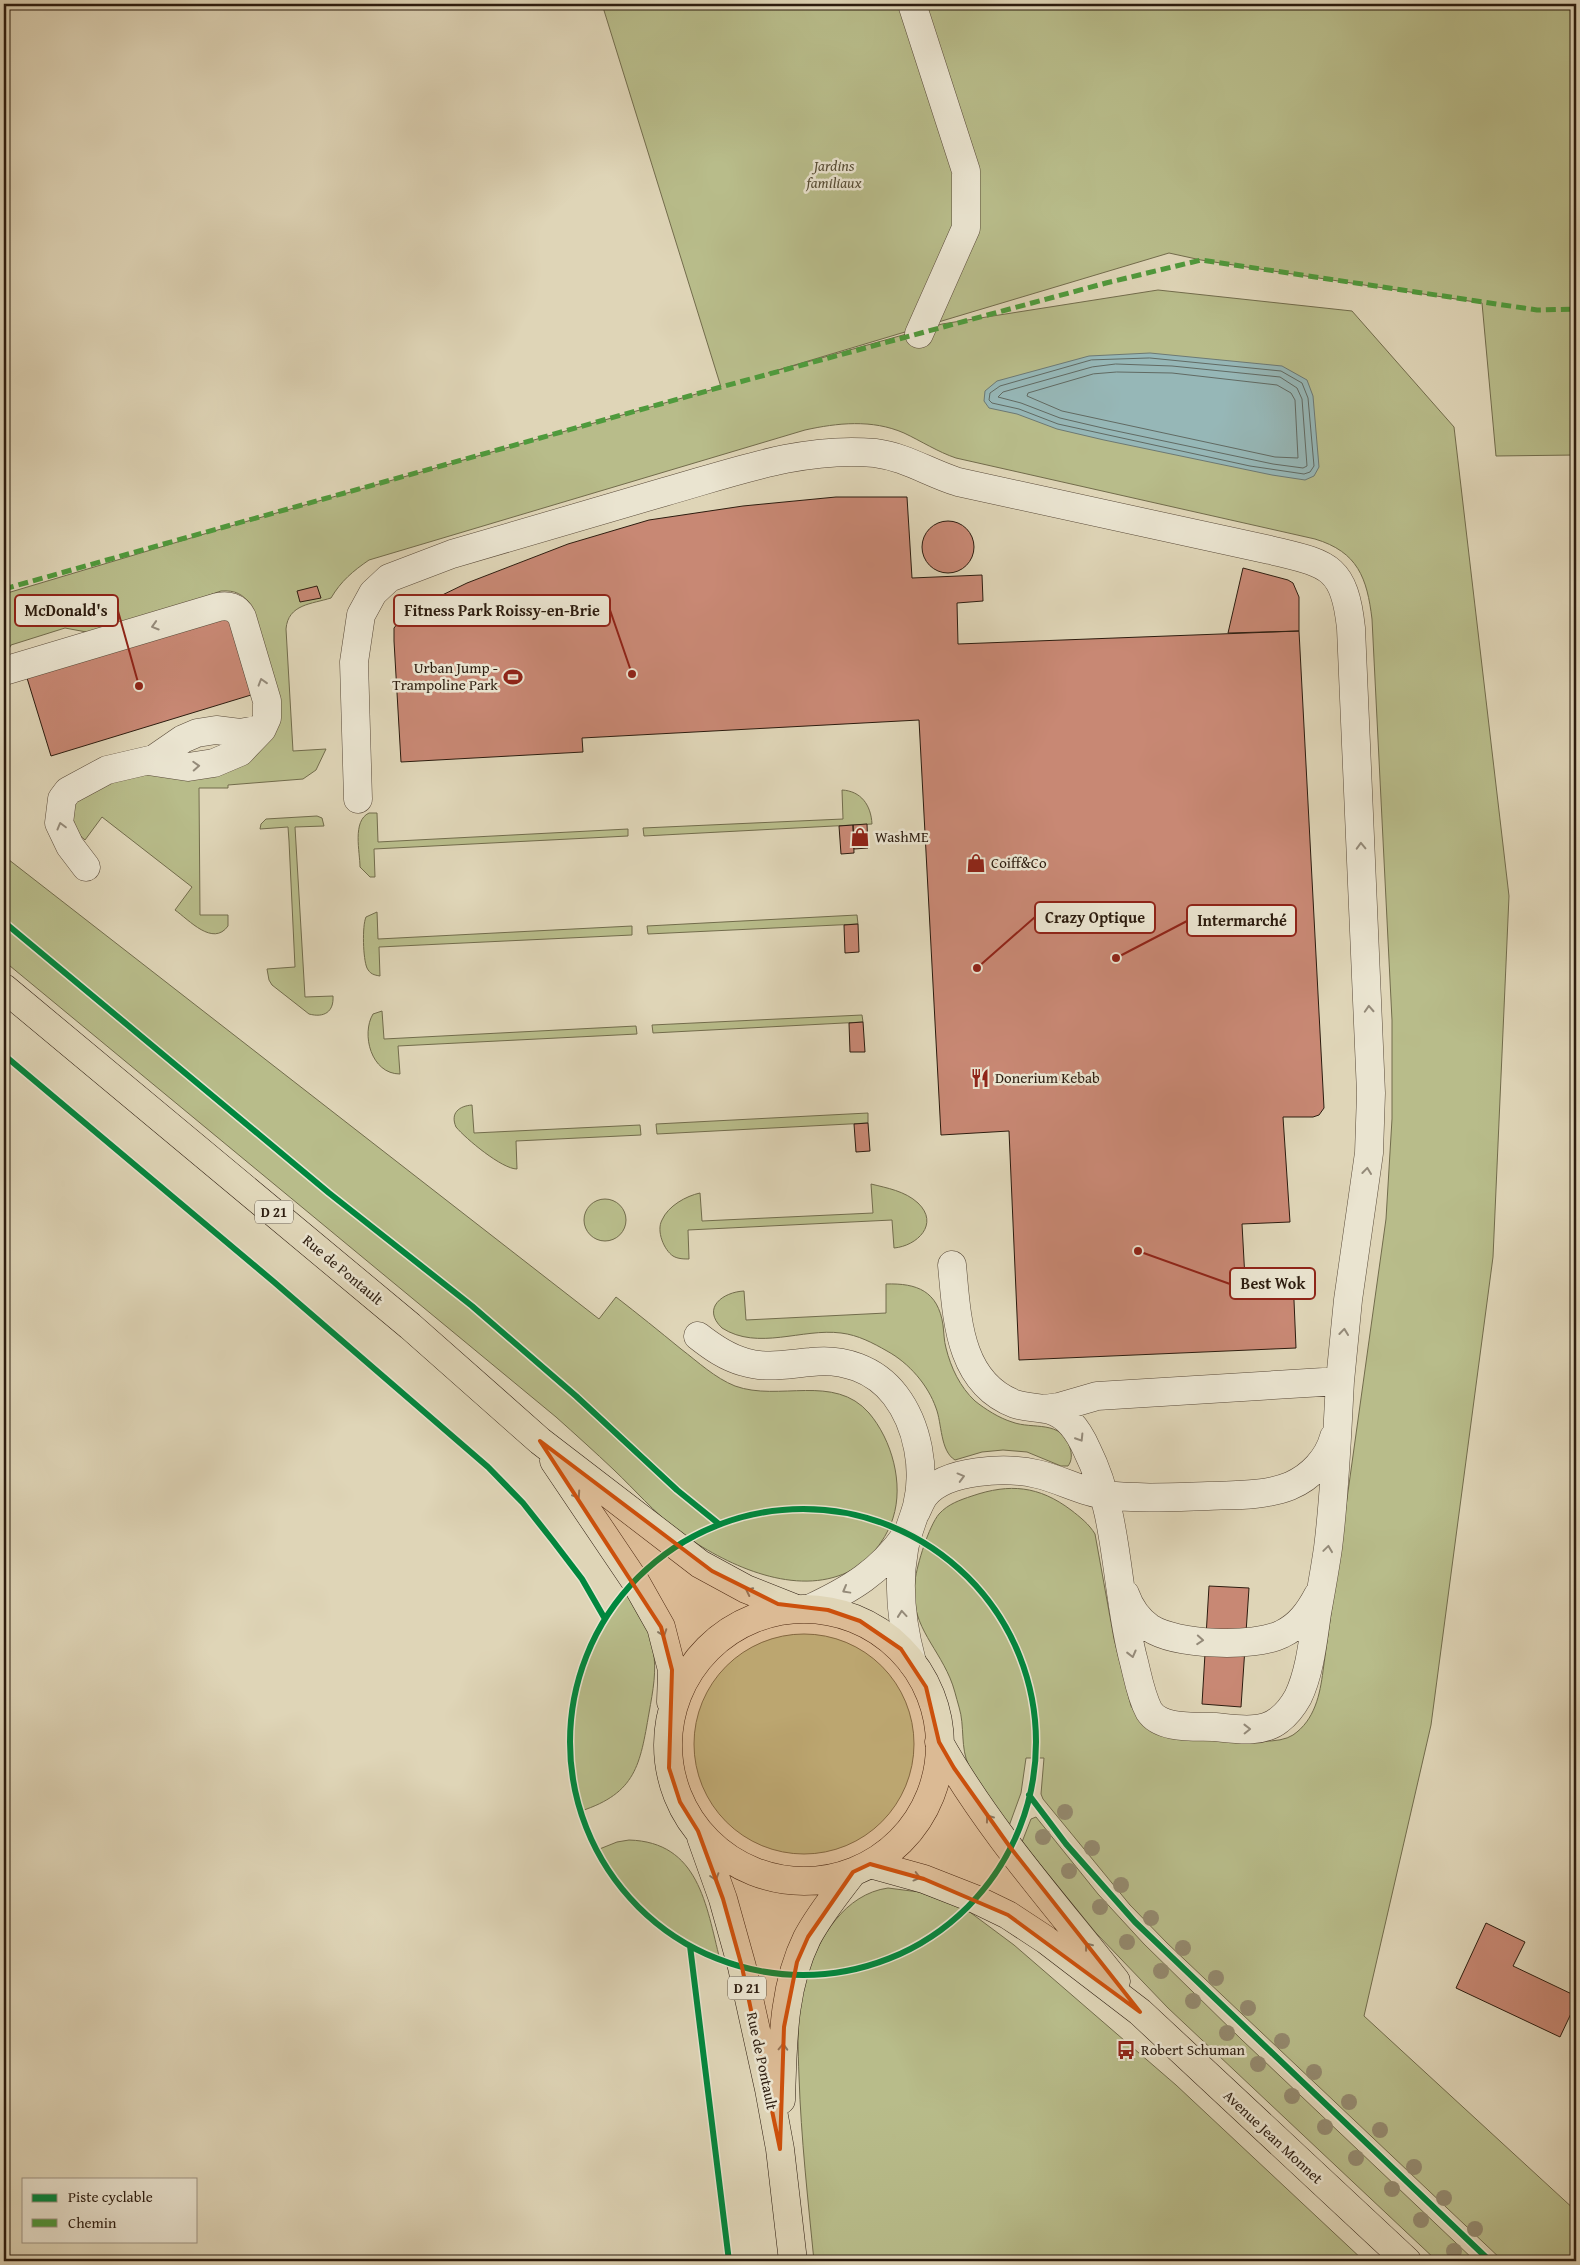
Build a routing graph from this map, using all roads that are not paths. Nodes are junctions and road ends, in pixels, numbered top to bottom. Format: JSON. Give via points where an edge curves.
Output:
{"nodes":[{"id":1,"x":912,"y":4,"type":"edge"},
{"id":2,"x":919,"y":334,"type":"dead end"},
{"id":3,"x":4,"y":671,"type":"edge"},
{"id":4,"x":358,"y":799,"type":"dead end"},
{"id":5,"x":86,"y":867,"type":"dead end"},
{"id":6,"x":4,"y":988,"type":"edge"},
{"id":7,"x":952,"y":1265,"type":"dead end"},
{"id":8,"x":698,"y":1336,"type":"dead end"},
{"id":9,"x":1340,"y":1380,"type":"junction"},
{"id":10,"x":1044,"y":1409,"type":"junction"},
{"id":11,"x":1337,"y":1428,"type":"junction"},
{"id":12,"x":540,"y":1440,"type":"junction"},
{"id":13,"x":1104,"y":1495,"type":"junction"},
{"id":14,"x":910,"y":1526,"type":"junction"},
{"id":15,"x":1118,"y":1572,"type":"junction"},
{"id":16,"x":1323,"y":1580,"type":"junction"},
{"id":17,"x":803,"y":1608,"type":"junction"},
{"id":18,"x":912,"y":1662,"type":"junction"},
{"id":19,"x":670,"y":1716,"type":"junction"},
{"id":20,"x":940,"y":1742,"type":"junction"},
{"id":21,"x":698,"y":1831,"type":"junction"},
{"id":22,"x":861,"y":1868,"type":"junction"},
{"id":23,"x":1140,"y":2012,"type":"junction"},
{"id":24,"x":780,"y":2148,"type":"junction"},
{"id":25,"x":793,"y":2261,"type":"edge"},
{"id":26,"x":1406,"y":2261,"type":"edge"}],
"edges":[{"from":1,"to":2,"type":"lane","via":[[966,171],[966,228]]},
{"from":5,"to":3,"type":"lane","one_way":true,"via":[[59,823],[62,799],[68,791],[106,770],[148,761],[188,767],[214,763],[240,752],[262,729],[267,718],[266,696],[242,617],[231,607],[218,607]]},
{"from":9,"to":4,"type":"lane","one_way":true,"via":[[1369,1153],[1371,1093],[1351,628],[1345,590],[1328,569],[1279,552],[958,482],[892,456],[834,452],[757,465],[452,554],[394,575],[382,583],[361,615],[355,650]]},
{"from":6,"to":12,"type":"main road","name":"Rue de Pontault","number":"D 21","via":[[410,1326]]},
{"from":7,"to":10,"type":"lane","via":[[961,1340],[974,1370],[992,1391],[1004,1399],[1017,1405]]},
{"from":8,"to":14,"type":"lane","via":[[723,1354],[744,1363],[768,1366],[835,1362],[860,1368],[880,1378],[904,1407],[916,1439],[920,1481]]},
{"from":9,"to":10,"type":"lane","via":[[1097,1396]]},
{"from":9,"to":11,"type":"lane"},
{"from":10,"to":13,"type":"lane","one_way":true,"via":[[1060,1415],[1077,1432]]},
{"from":11,"to":13,"type":"lane","via":[[1331,1448],[1321,1464],[1297,1482],[1278,1490],[1169,1497]]},
{"from":16,"to":11,"type":"lane","one_way":true},
{"from":17,"to":12,"type":"main road","name":"Rue de Pontault","number":"D 21","one_way":true,"via":[[763,1598],[706,1568]]},
{"from":12,"to":19,"type":"main road","name":"Rue de Pontault","number":"D 21","one_way":true,"via":[[635,1581],[662,1627],[672,1670]]},
{"from":14,"to":13,"type":"lane","one_way":true,"via":[[925,1495],[936,1486],[983,1472],[1037,1474]]},
{"from":13,"to":15,"type":"lane"},
{"from":14,"to":17,"type":"lane","one_way":true,"via":[[889,1558],[868,1576]]},
{"from":18,"to":14,"type":"lane","one_way":true,"via":[[903,1626],[901,1595],[902,1565]]},
{"from":15,"to":16,"type":"lane","one_way":true,"via":[[1121,1587],[1134,1613],[1151,1628],[1186,1639],[1222,1642],[1263,1640],[1288,1630],[1308,1613]]},
{"from":15,"to":16,"type":"lane","one_way":true,"via":[[1130,1649],[1143,1696],[1152,1715],[1169,1724],[1240,1729],[1264,1728],[1277,1722],[1299,1695]]},
{"from":17,"to":18,"type":"main road","name":"Rue de Pontault","via":[[844,1614],[875,1628]]},
{"from":17,"to":19,"type":"main road","via":[[777,1611],[752,1619],[714,1642],[682,1683]]},
{"from":18,"to":20,"type":"main road","name":"Rue de Pontault","via":[[932,1700]]},
{"from":19,"to":21,"type":"main road","via":[[669,1768],[680,1802]]},
{"from":20,"to":22,"type":"main road","via":[[936,1774],[926,1805],[896,1845]]},
{"from":23,"to":20,"type":"main road","name":"Avenue Jean Monnet","one_way":true,"via":[[1010,1847],[963,1782]]},
{"from":21,"to":22,"type":"main road","via":[[735,1863],[781,1879],[830,1879]]},
{"from":21,"to":24,"type":"main road","name":"Rue de Pontault","number":"D 21","one_way":true,"via":[[742,1967]]},
{"from":22,"to":23,"type":"main road","name":"Avenue Jean Monnet","one_way":true,"via":[[924,1879],[1008,1915]]},
{"from":24,"to":22,"type":"main road","name":"Rue de Pontault","number":"D 21","one_way":true,"via":[[784,2027],[797,1962],[808,1937]]},
{"from":23,"to":26,"type":"main road","name":"Avenue Jean Monnet"},
{"from":24,"to":25,"type":"main road","name":"Rue de Pontault","number":"D 21"}]}
